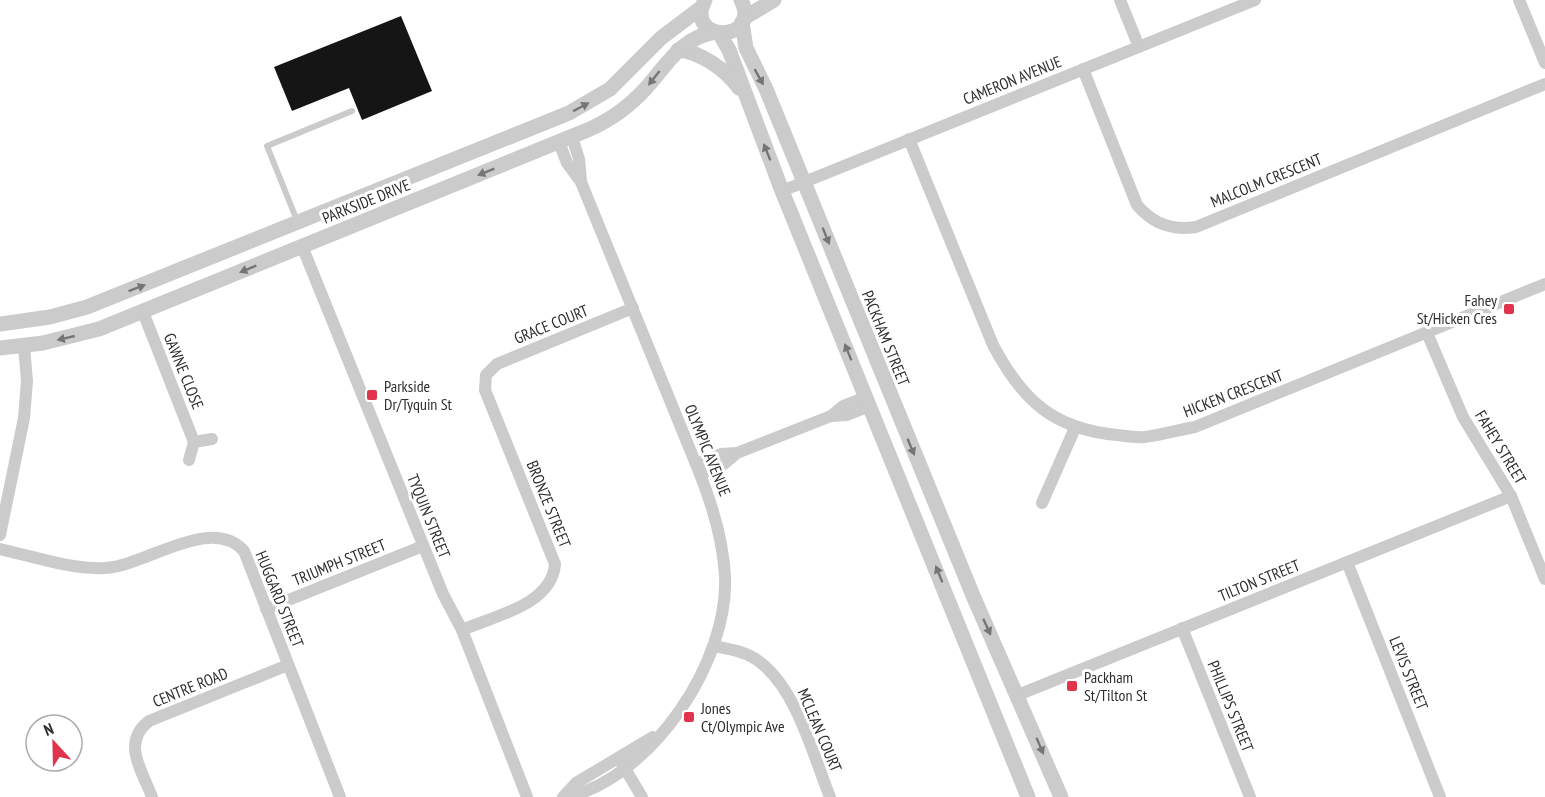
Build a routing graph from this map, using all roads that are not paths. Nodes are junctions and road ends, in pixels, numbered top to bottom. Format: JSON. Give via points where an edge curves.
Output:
{"nodes":[{"id":1,"x":741,"y":0,"type":"edge"},
{"id":2,"x":774,"y":0,"type":"edge"},
{"id":3,"x":1120,"y":0,"type":"edge"},
{"id":4,"x":1255,"y":0,"type":"edge"},
{"id":5,"x":1519,"y":0,"type":"edge"},
{"id":6,"x":703,"y":3,"type":"edge"},
{"id":7,"x":743,"y":20,"type":"junction"},
{"id":8,"x":717,"y":33,"type":"junction"},
{"id":9,"x":1139,"y":47,"type":"junction"},
{"id":10,"x":678,"y":50,"type":"junction"},
{"id":11,"x":1545,"y":63,"type":"edge"},
{"id":12,"x":1083,"y":69,"type":"junction"},
{"id":13,"x":1545,"y":84,"type":"edge"},
{"id":14,"x":744,"y":96,"type":"junction"},
{"id":15,"x":352,"y":111,"type":"dead end"},
{"id":16,"x":557,"y":119,"type":"junction"},
{"id":17,"x":909,"y":139,"type":"junction"},
{"id":18,"x":565,"y":140,"type":"junction"},
{"id":19,"x":804,"y":182,"type":"junction"},
{"id":20,"x":782,"y":191,"type":"junction"},
{"id":21,"x":296,"y":224,"type":"junction"},
{"id":22,"x":302,"y":246,"type":"junction"},
{"id":23,"x":219,"y":256,"type":"junction"},
{"id":24,"x":227,"y":278,"type":"junction"},
{"id":25,"x":1545,"y":284,"type":"edge"},
{"id":26,"x":633,"y":308,"type":"junction"},
{"id":27,"x":143,"y":312,"type":"junction"},
{"id":28,"x":20,"y":323,"type":"junction"},
{"id":29,"x":0,"y":324,"type":"edge"},
{"id":30,"x":1427,"y":333,"type":"junction"},
{"id":31,"x":24,"y":346,"type":"junction"},
{"id":32,"x":0,"y":348,"type":"edge"},
{"id":33,"x":486,"y":375,"type":"joint"},
{"id":34,"x":889,"y":393,"type":"junction"},
{"id":35,"x":868,"y":401,"type":"junction"},
{"id":36,"x":1075,"y":428,"type":"junction"},
{"id":37,"x":212,"y":439,"type":"dead end"},
{"id":38,"x":194,"y":442,"type":"junction"},
{"id":39,"x":189,"y":460,"type":"dead end"},
{"id":40,"x":698,"y":469,"type":"junction"},
{"id":41,"x":1511,"y":496,"type":"junction"},
{"id":42,"x":1042,"y":503,"type":"dead end"},
{"id":43,"x":0,"y":534,"type":"edge"},
{"id":44,"x":423,"y":546,"type":"junction"},
{"id":45,"x":0,"y":549,"type":"edge"},
{"id":46,"x":1347,"y":562,"type":"junction"},
{"id":47,"x":1545,"y":579,"type":"edge"},
{"id":48,"x":266,"y":609,"type":"junction"},
{"id":49,"x":1182,"y":628,"type":"junction"},
{"id":50,"x":462,"y":630,"type":"junction"},
{"id":51,"x":714,"y":645,"type":"junction"},
{"id":52,"x":288,"y":665,"type":"junction"},
{"id":53,"x":1018,"y":694,"type":"junction"},
{"id":54,"x":992,"y":706,"type":"junction"},
{"id":55,"x":621,"y":763,"type":"junction"},
{"id":56,"x":152,"y":797,"type":"edge"},
{"id":57,"x":340,"y":797,"type":"edge"},
{"id":58,"x":527,"y":797,"type":"edge"},
{"id":59,"x":563,"y":797,"type":"edge"},
{"id":60,"x":568,"y":797,"type":"edge"},
{"id":61,"x":642,"y":797,"type":"edge"},
{"id":62,"x":830,"y":797,"type":"edge"},
{"id":63,"x":1028,"y":797,"type":"edge"},
{"id":64,"x":1061,"y":797,"type":"edge"},
{"id":65,"x":1250,"y":797,"type":"edge"},
{"id":66,"x":1440,"y":797,"type":"edge"}],
"edges":[{"from":1,"to":7,"type":"street","name":"PACKHAM STREET","via":[[745,9]]},
{"from":2,"to":7,"type":"street","name":"PARKSIDE DRIVE"},
{"from":3,"to":9,"type":"street"},
{"from":4,"to":9,"type":"street","name":"CAMERON AVENUE"},
{"from":5,"to":11,"type":"street"},
{"from":6,"to":8,"type":"street","via":[[703,22]]},
{"from":16,"to":6,"type":"street","name":"PARKSIDE DRIVE","one_way":true,"via":[[610,89]]},
{"from":7,"to":8,"type":"street","name":"PARKSIDE DRIVE","via":[[733,32]]},
{"from":7,"to":19,"type":"street","name":"PACKHAM STREET","one_way":true,"via":[[746,48]]},
{"from":8,"to":10,"type":"street","name":"PARKSIDE DRIVE","via":[[693,38]]},
{"from":8,"to":14,"type":"street","via":[[729,50]]},
{"from":9,"to":12,"type":"street","name":"CAMERON AVENUE"},
{"from":10,"to":14,"type":"street","via":[[693,52],[722,71]]},
{"from":10,"to":18,"type":"street","name":"PARKSIDE DRIVE","one_way":true,"via":[[620,112]]},
{"from":12,"to":13,"type":"street","name":"MALCOLM CRESCENT","via":[[1137,205],[1153,221],[1184,229]]},
{"from":12,"to":17,"type":"street","name":"CAMERON AVENUE"},
{"from":20,"to":14,"type":"street","one_way":true},
{"from":15,"to":21,"type":"lane","via":[[267,146]]},
{"from":16,"to":18,"type":"street"},
{"from":16,"to":21,"type":"street","name":"PARKSIDE DRIVE"},
{"from":17,"to":19,"type":"street","name":"CAMERON AVENUE"},
{"from":17,"to":36,"type":"street","name":"HICKEN CRESCENT","via":[[1008,373],[1026,394]]},
{"from":18,"to":22,"type":"street","name":"PARKSIDE DRIVE","one_way":true},
{"from":18,"to":26,"type":"street","name":"OLYMPIC AVENUE","via":[[578,154],[581,182]]},
{"from":19,"to":20,"type":"street","name":"CAMERON AVENUE"},
{"from":19,"to":34,"type":"street","name":"PACKHAM STREET","one_way":true},
{"from":35,"to":20,"type":"street","one_way":true},
{"from":21,"to":22,"type":"street"},
{"from":21,"to":23,"type":"street","name":"PARKSIDE DRIVE"},
{"from":22,"to":24,"type":"street","name":"PARKSIDE DRIVE","one_way":true},
{"from":22,"to":44,"type":"street","name":"TYQUIN STREET"},
{"from":23,"to":24,"type":"street"},
{"from":28,"to":23,"type":"street","name":"PARKSIDE DRIVE","one_way":true,"via":[[87,307]]},
{"from":24,"to":27,"type":"street","name":"PARKSIDE DRIVE"},
{"from":25,"to":30,"type":"street","name":"HICKEN CRESCENT"},
{"from":26,"to":33,"type":"street","name":"GRACE COURT","via":[[497,364]]},
{"from":26,"to":40,"type":"street","name":"OLYMPIC AVENUE"},
{"from":27,"to":31,"type":"street","name":"PARKSIDE DRIVE","one_way":true,"via":[[76,336]]},
{"from":27,"to":38,"type":"street","name":"GAWNE CLOSE"},
{"from":28,"to":29,"type":"street","name":"PARKSIDE DRIVE"},
{"from":28,"to":31,"type":"street"},
{"from":30,"to":36,"type":"street","name":"HICKEN CRESCENT","via":[[1195,427],[1143,437]]},
{"from":30,"to":41,"type":"street","name":"FAHEY STREET","via":[[1463,417]]},
{"from":31,"to":32,"type":"street","name":"PARKSIDE DRIVE"},
{"from":31,"to":43,"type":"street","via":[[24,418]]},
{"from":33,"to":50,"type":"street","name":"BRONZE STREET","via":[[486,390],[555,564],[554,576],[541,594]]},
{"from":34,"to":35,"type":"street"},
{"from":34,"to":53,"type":"street","name":"PACKHAM STREET","one_way":true},
{"from":35,"to":40,"type":"street","via":[[843,406],[831,416],[737,453],[724,464]]},
{"from":54,"to":35,"type":"street","one_way":true},
{"from":36,"to":42,"type":"street"},
{"from":37,"to":38,"type":"street"},
{"from":38,"to":39,"type":"street"},
{"from":40,"to":51,"type":"street","name":"OLYMPIC AVENUE","via":[[714,511],[725,578]]},
{"from":41,"to":46,"type":"street","name":"TILTON STREET"},
{"from":41,"to":47,"type":"street","name":"FAHEY STREET"},
{"from":44,"to":48,"type":"street","name":"TRIUMPH STREET"},
{"from":44,"to":50,"type":"street","name":"TYQUIN STREET"},
{"from":45,"to":48,"type":"street","name":"HUGGARD STREET","via":[[103,568],[122,566],[194,541],[223,537],[236,542],[244,551]]},
{"from":46,"to":49,"type":"street","name":"TILTON STREET"},
{"from":46,"to":66,"type":"street","name":"LEVIS STREET"},
{"from":48,"to":52,"type":"street","name":"HUGGARD STREET"},
{"from":49,"to":53,"type":"street","name":"TILTON STREET"},
{"from":49,"to":65,"type":"street","name":"PHILLIPS STREET"},
{"from":50,"to":58,"type":"street","name":"TYQUIN STREET"},
{"from":51,"to":55,"type":"street","name":"OLYMPIC AVENUE","via":[[693,691],[662,731]]},
{"from":51,"to":62,"type":"street","name":"MCLEAN COURT","via":[[739,651],[760,662],[777,679],[789,696]]},
{"from":52,"to":56,"type":"street","name":"CENTRE ROAD","via":[[139,729],[134,740],[135,752]]},
{"from":52,"to":57,"type":"street","name":"HUGGARD STREET"},
{"from":53,"to":54,"type":"street"},
{"from":53,"to":64,"type":"street","name":"PACKHAM STREET","one_way":true},
{"from":54,"to":63,"type":"street"},
{"from":55,"to":59,"type":"street","name":"OLYMPIC AVENUE","via":[[576,783]]},
{"from":55,"to":60,"type":"street","name":"OLYMPIC AVENUE","via":[[581,794]]},
{"from":55,"to":61,"type":"street"}]}
